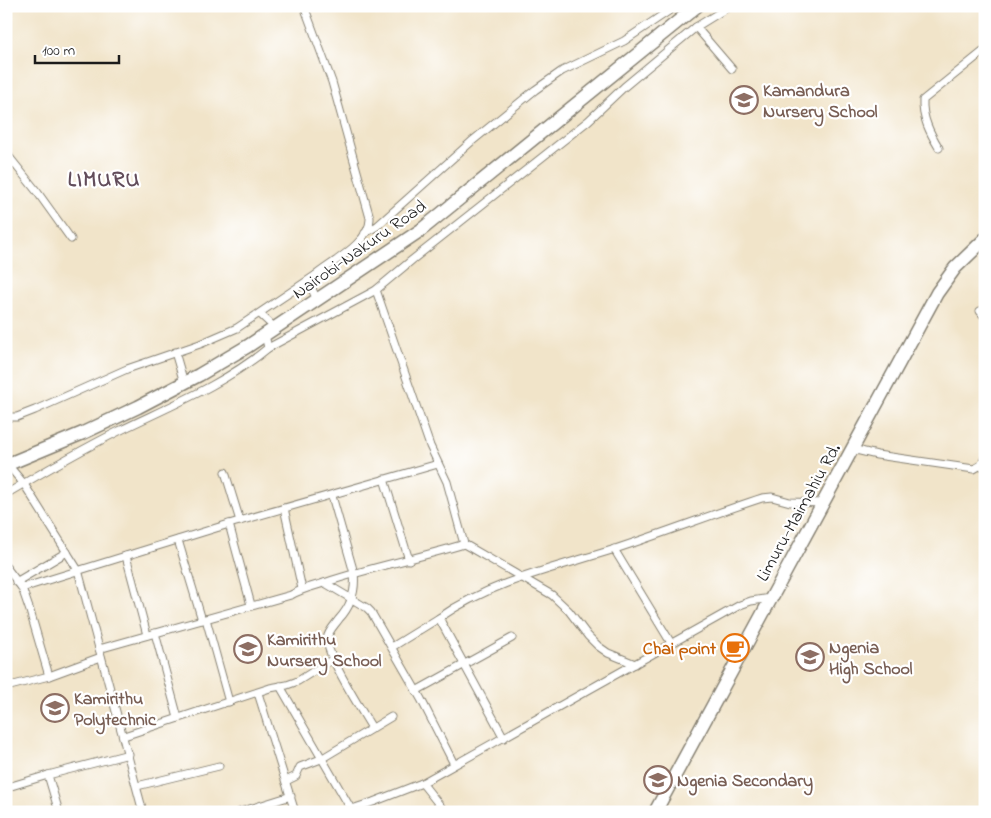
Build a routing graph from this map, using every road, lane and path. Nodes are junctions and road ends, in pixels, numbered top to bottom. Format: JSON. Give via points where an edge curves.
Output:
{"nodes":[{"id":1,"x":304,"y":6,"type":"edge"},
{"id":2,"x":676,"y":6,"type":"edge"},
{"id":3,"x":696,"y":6,"type":"edge"},
{"id":4,"x":730,"y":6,"type":"edge"},
{"id":5,"x":673,"y":17,"type":"junction"},
{"id":6,"x":696,"y":27,"type":"junction"},
{"id":7,"x":985,"y":50,"type":"edge"},
{"id":8,"x":732,"y":70,"type":"dead end"},
{"id":9,"x":939,"y":148,"type":"dead end"},
{"id":10,"x":6,"y":153,"type":"edge"},
{"id":11,"x":365,"y":232,"type":"junction"},
{"id":12,"x":72,"y":239,"type":"dead end"},
{"id":13,"x":985,"y":239,"type":"edge"},
{"id":14,"x":316,"y":274,"type":"junction"},
{"id":15,"x":376,"y":290,"type":"junction"},
{"id":16,"x":317,"y":300,"type":"junction"},
{"id":17,"x":260,"y":314,"type":"junction"},
{"id":18,"x":270,"y":332,"type":"junction"},
{"id":19,"x":268,"y":348,"type":"junction"},
{"id":20,"x":175,"y":352,"type":"junction"},
{"id":21,"x":184,"y":383,"type":"junction"},
{"id":22,"x":6,"y":418,"type":"edge"},
{"id":23,"x":852,"y":450,"type":"junction"},
{"id":24,"x":985,"y":458,"type":"edge"},
{"id":25,"x":438,"y":464,"type":"junction"},
{"id":26,"x":7,"y":465,"type":"edge"},
{"id":27,"x":224,"y":472,"type":"dead end"},
{"id":28,"x":384,"y":479,"type":"junction"},
{"id":29,"x":24,"y":484,"type":"junction"},
{"id":30,"x":6,"y":494,"type":"edge"},
{"id":31,"x":332,"y":496,"type":"junction"},
{"id":32,"x":823,"y":503,"type":"junction"},
{"id":33,"x":284,"y":508,"type":"junction"},
{"id":34,"x":240,"y":521,"type":"junction"},
{"id":35,"x":229,"y":524,"type":"junction"},
{"id":36,"x":178,"y":540,"type":"junction"},
{"id":37,"x":464,"y":544,"type":"junction"},
{"id":38,"x":614,"y":549,"type":"junction"},
{"id":39,"x":67,"y":552,"type":"junction"},
{"id":40,"x":126,"y":556,"type":"junction"},
{"id":41,"x":409,"y":560,"type":"junction"},
{"id":42,"x":6,"y":567,"type":"edge"},
{"id":43,"x":78,"y":570,"type":"junction"},
{"id":44,"x":354,"y":573,"type":"junction"},
{"id":45,"x":521,"y":578,"type":"junction"},
{"id":46,"x":15,"y":580,"type":"junction"},
{"id":47,"x":6,"y":582,"type":"edge"},
{"id":48,"x":325,"y":583,"type":"junction"},
{"id":49,"x":22,"y":588,"type":"junction"},
{"id":50,"x":302,"y":589,"type":"junction"},
{"id":51,"x":352,"y":598,"type":"junction"},
{"id":52,"x":771,"y":598,"type":"junction"},
{"id":53,"x":251,"y":606,"type":"junction"},
{"id":54,"x":439,"y":618,"type":"junction"},
{"id":55,"x":204,"y":619,"type":"junction"},
{"id":56,"x":151,"y":634,"type":"junction"},
{"id":57,"x":512,"y":638,"type":"dead end"},
{"id":58,"x":671,"y":643,"type":"junction"},
{"id":59,"x":392,"y":647,"type":"junction"},
{"id":60,"x":99,"y":649,"type":"junction"},
{"id":61,"x":101,"y":657,"type":"junction"},
{"id":62,"x":333,"y":659,"type":"junction"},
{"id":63,"x":464,"y":664,"type":"junction"},
{"id":64,"x":635,"y":664,"type":"junction"},
{"id":65,"x":49,"y":676,"type":"junction"},
{"id":66,"x":280,"y":686,"type":"junction"},
{"id":67,"x":6,"y":687,"type":"edge"},
{"id":68,"x":416,"y":691,"type":"junction"},
{"id":69,"x":258,"y":693,"type":"junction"},
{"id":70,"x":229,"y":702,"type":"junction"},
{"id":71,"x":391,"y":717,"type":"dead end"},
{"id":72,"x":178,"y":718,"type":"junction"},
{"id":73,"x":372,"y":728,"type":"junction"},
{"id":74,"x":124,"y":736,"type":"junction"},
{"id":75,"x":504,"y":738,"type":"junction"},
{"id":76,"x":129,"y":754,"type":"junction"},
{"id":77,"x":321,"y":759,"type":"junction"},
{"id":78,"x":454,"y":764,"type":"junction"},
{"id":79,"x":219,"y":766,"type":"dead end"},
{"id":80,"x":48,"y":775,"type":"junction"},
{"id":81,"x":286,"y":780,"type":"junction"},
{"id":82,"x":422,"y":783,"type":"junction"},
{"id":83,"x":137,"y":786,"type":"junction"},
{"id":84,"x":8,"y":787,"type":"dead end"},
{"id":85,"x":291,"y":796,"type":"junction"},
{"id":86,"x":351,"y":809,"type":"junction"},
{"id":87,"x":59,"y":812,"type":"edge"},
{"id":88,"x":143,"y":812,"type":"edge"},
{"id":89,"x":240,"y":812,"type":"edge"},
{"id":90,"x":295,"y":812,"type":"edge"},
{"id":91,"x":343,"y":812,"type":"edge"},
{"id":92,"x":445,"y":812,"type":"edge"},
{"id":93,"x":655,"y":812,"type":"edge"}],
"edges":[{"from":1,"to":11,"type":"street","via":[[332,82],[363,188],[370,218]]},
{"from":2,"to":5,"type":"street"},
{"from":3,"to":5,"type":"highway","name":"Nairobi-Nakuru Road"},
{"from":4,"to":6,"type":"street"},
{"from":5,"to":11,"type":"street","via":[[562,71],[471,142],[377,226]]},
{"from":5,"to":16,"type":"highway","name":"Nairobi-Nakuru Road","via":[[421,230]]},
{"from":6,"to":8,"type":"street"},
{"from":6,"to":15,"type":"street","via":[[588,121]]},
{"from":7,"to":9,"type":"street","via":[[923,100],[922,112]]},
{"from":10,"to":12,"type":"street"},
{"from":11,"to":14,"type":"street","via":[[351,249]]},
{"from":13,"to":23,"type":"highway","name":"Limuru-Maimahiu Rd.","via":[[955,268],[938,293]]},
{"from":14,"to":16,"type":"street","via":[[312,289]]},
{"from":14,"to":17,"type":"street"},
{"from":15,"to":19,"type":"street"},
{"from":15,"to":25,"type":"street"},
{"from":16,"to":18,"type":"highway","name":"Nairobi-Nakuru Road"},
{"from":17,"to":18,"type":"street"},
{"from":17,"to":20,"type":"street","via":[[237,328]]},
{"from":18,"to":19,"type":"street"},
{"from":18,"to":21,"type":"highway","name":"Nairobi-Nakuru Road"},
{"from":19,"to":29,"type":"street","via":[[221,380],[116,432]]},
{"from":20,"to":21,"type":"street"},
{"from":20,"to":22,"type":"street","via":[[35,410]]},
{"from":21,"to":26,"type":"highway","name":"Nairobi-Nakuru Road","via":[[83,433]]},
{"from":23,"to":24,"type":"street","via":[[974,469]]},
{"from":23,"to":32,"type":"highway","name":"Limuru-Maimahiu Rd."},
{"from":25,"to":28,"type":"street"},
{"from":25,"to":37,"type":"street","via":[[450,491]]},
{"from":26,"to":29,"type":"street"},
{"from":27,"to":34,"type":"street"},
{"from":28,"to":31,"type":"street"},
{"from":28,"to":41,"type":"street"},
{"from":29,"to":30,"type":"street"},
{"from":29,"to":39,"type":"street"},
{"from":31,"to":33,"type":"street"},
{"from":31,"to":44,"type":"street"},
{"from":32,"to":38,"type":"street","via":[[762,498]]},
{"from":32,"to":52,"type":"highway","name":"Limuru-Maimahiu Rd."},
{"from":33,"to":34,"type":"street"},
{"from":33,"to":50,"type":"street"},
{"from":34,"to":35,"type":"street"},
{"from":35,"to":36,"type":"street"},
{"from":35,"to":53,"type":"street"},
{"from":36,"to":40,"type":"street"},
{"from":36,"to":55,"type":"street"},
{"from":37,"to":41,"type":"street"},
{"from":37,"to":45,"type":"street"},
{"from":38,"to":45,"type":"street"},
{"from":38,"to":58,"type":"street"},
{"from":39,"to":43,"type":"street"},
{"from":39,"to":46,"type":"street"},
{"from":40,"to":43,"type":"street"},
{"from":40,"to":56,"type":"street"},
{"from":41,"to":44,"type":"street"},
{"from":42,"to":46,"type":"street"},
{"from":43,"to":49,"type":"street"},
{"from":43,"to":60,"type":"street"},
{"from":44,"to":48,"type":"street"},
{"from":44,"to":51,"type":"street","via":[[356,586]]},
{"from":45,"to":54,"type":"street","via":[[469,599]]},
{"from":45,"to":64,"type":"street","via":[[563,604],[598,646]]},
{"from":46,"to":47,"type":"street"},
{"from":46,"to":49,"type":"street"},
{"from":48,"to":50,"type":"street"},
{"from":48,"to":51,"type":"street"},
{"from":49,"to":65,"type":"street"},
{"from":50,"to":53,"type":"street","via":[[292,595]]},
{"from":51,"to":59,"type":"street","via":[[371,612]]},
{"from":51,"to":62,"type":"street","via":[[327,636]]},
{"from":52,"to":58,"type":"street","via":[[740,605]]},
{"from":52,"to":93,"type":"highway","name":"Limuru-Maimahiu Rd."},
{"from":53,"to":55,"type":"street"},
{"from":54,"to":59,"type":"street"},
{"from":54,"to":63,"type":"street"},
{"from":55,"to":56,"type":"street"},
{"from":55,"to":70,"type":"street"},
{"from":56,"to":60,"type":"street"},
{"from":56,"to":72,"type":"street"},
{"from":57,"to":63,"type":"street"},
{"from":58,"to":64,"type":"street"},
{"from":59,"to":68,"type":"street"},
{"from":60,"to":61,"type":"street"},
{"from":61,"to":65,"type":"street"},
{"from":61,"to":74,"type":"street"},
{"from":62,"to":66,"type":"street","via":[[298,681]]},
{"from":62,"to":73,"type":"street"},
{"from":63,"to":68,"type":"street"},
{"from":63,"to":75,"type":"street"},
{"from":64,"to":75,"type":"street"},
{"from":65,"to":67,"type":"street"},
{"from":66,"to":69,"type":"street"},
{"from":66,"to":77,"type":"street"},
{"from":68,"to":78,"type":"street"},
{"from":69,"to":70,"type":"street"},
{"from":69,"to":81,"type":"street"},
{"from":70,"to":72,"type":"street"},
{"from":71,"to":73,"type":"street"},
{"from":72,"to":74,"type":"street"},
{"from":73,"to":77,"type":"street"},
{"from":74,"to":76,"type":"street"},
{"from":75,"to":78,"type":"street"},
{"from":76,"to":80,"type":"street"},
{"from":76,"to":83,"type":"street"},
{"from":77,"to":81,"type":"street","via":[[300,768],[296,776]]},
{"from":77,"to":86,"type":"street"},
{"from":78,"to":82,"type":"street"},
{"from":79,"to":83,"type":"street"},
{"from":80,"to":84,"type":"street"},
{"from":80,"to":87,"type":"street"},
{"from":81,"to":85,"type":"street"},
{"from":82,"to":86,"type":"street"},
{"from":82,"to":92,"type":"street"},
{"from":83,"to":88,"type":"street"},
{"from":85,"to":89,"type":"street"},
{"from":85,"to":90,"type":"street"},
{"from":86,"to":91,"type":"street"}]}
